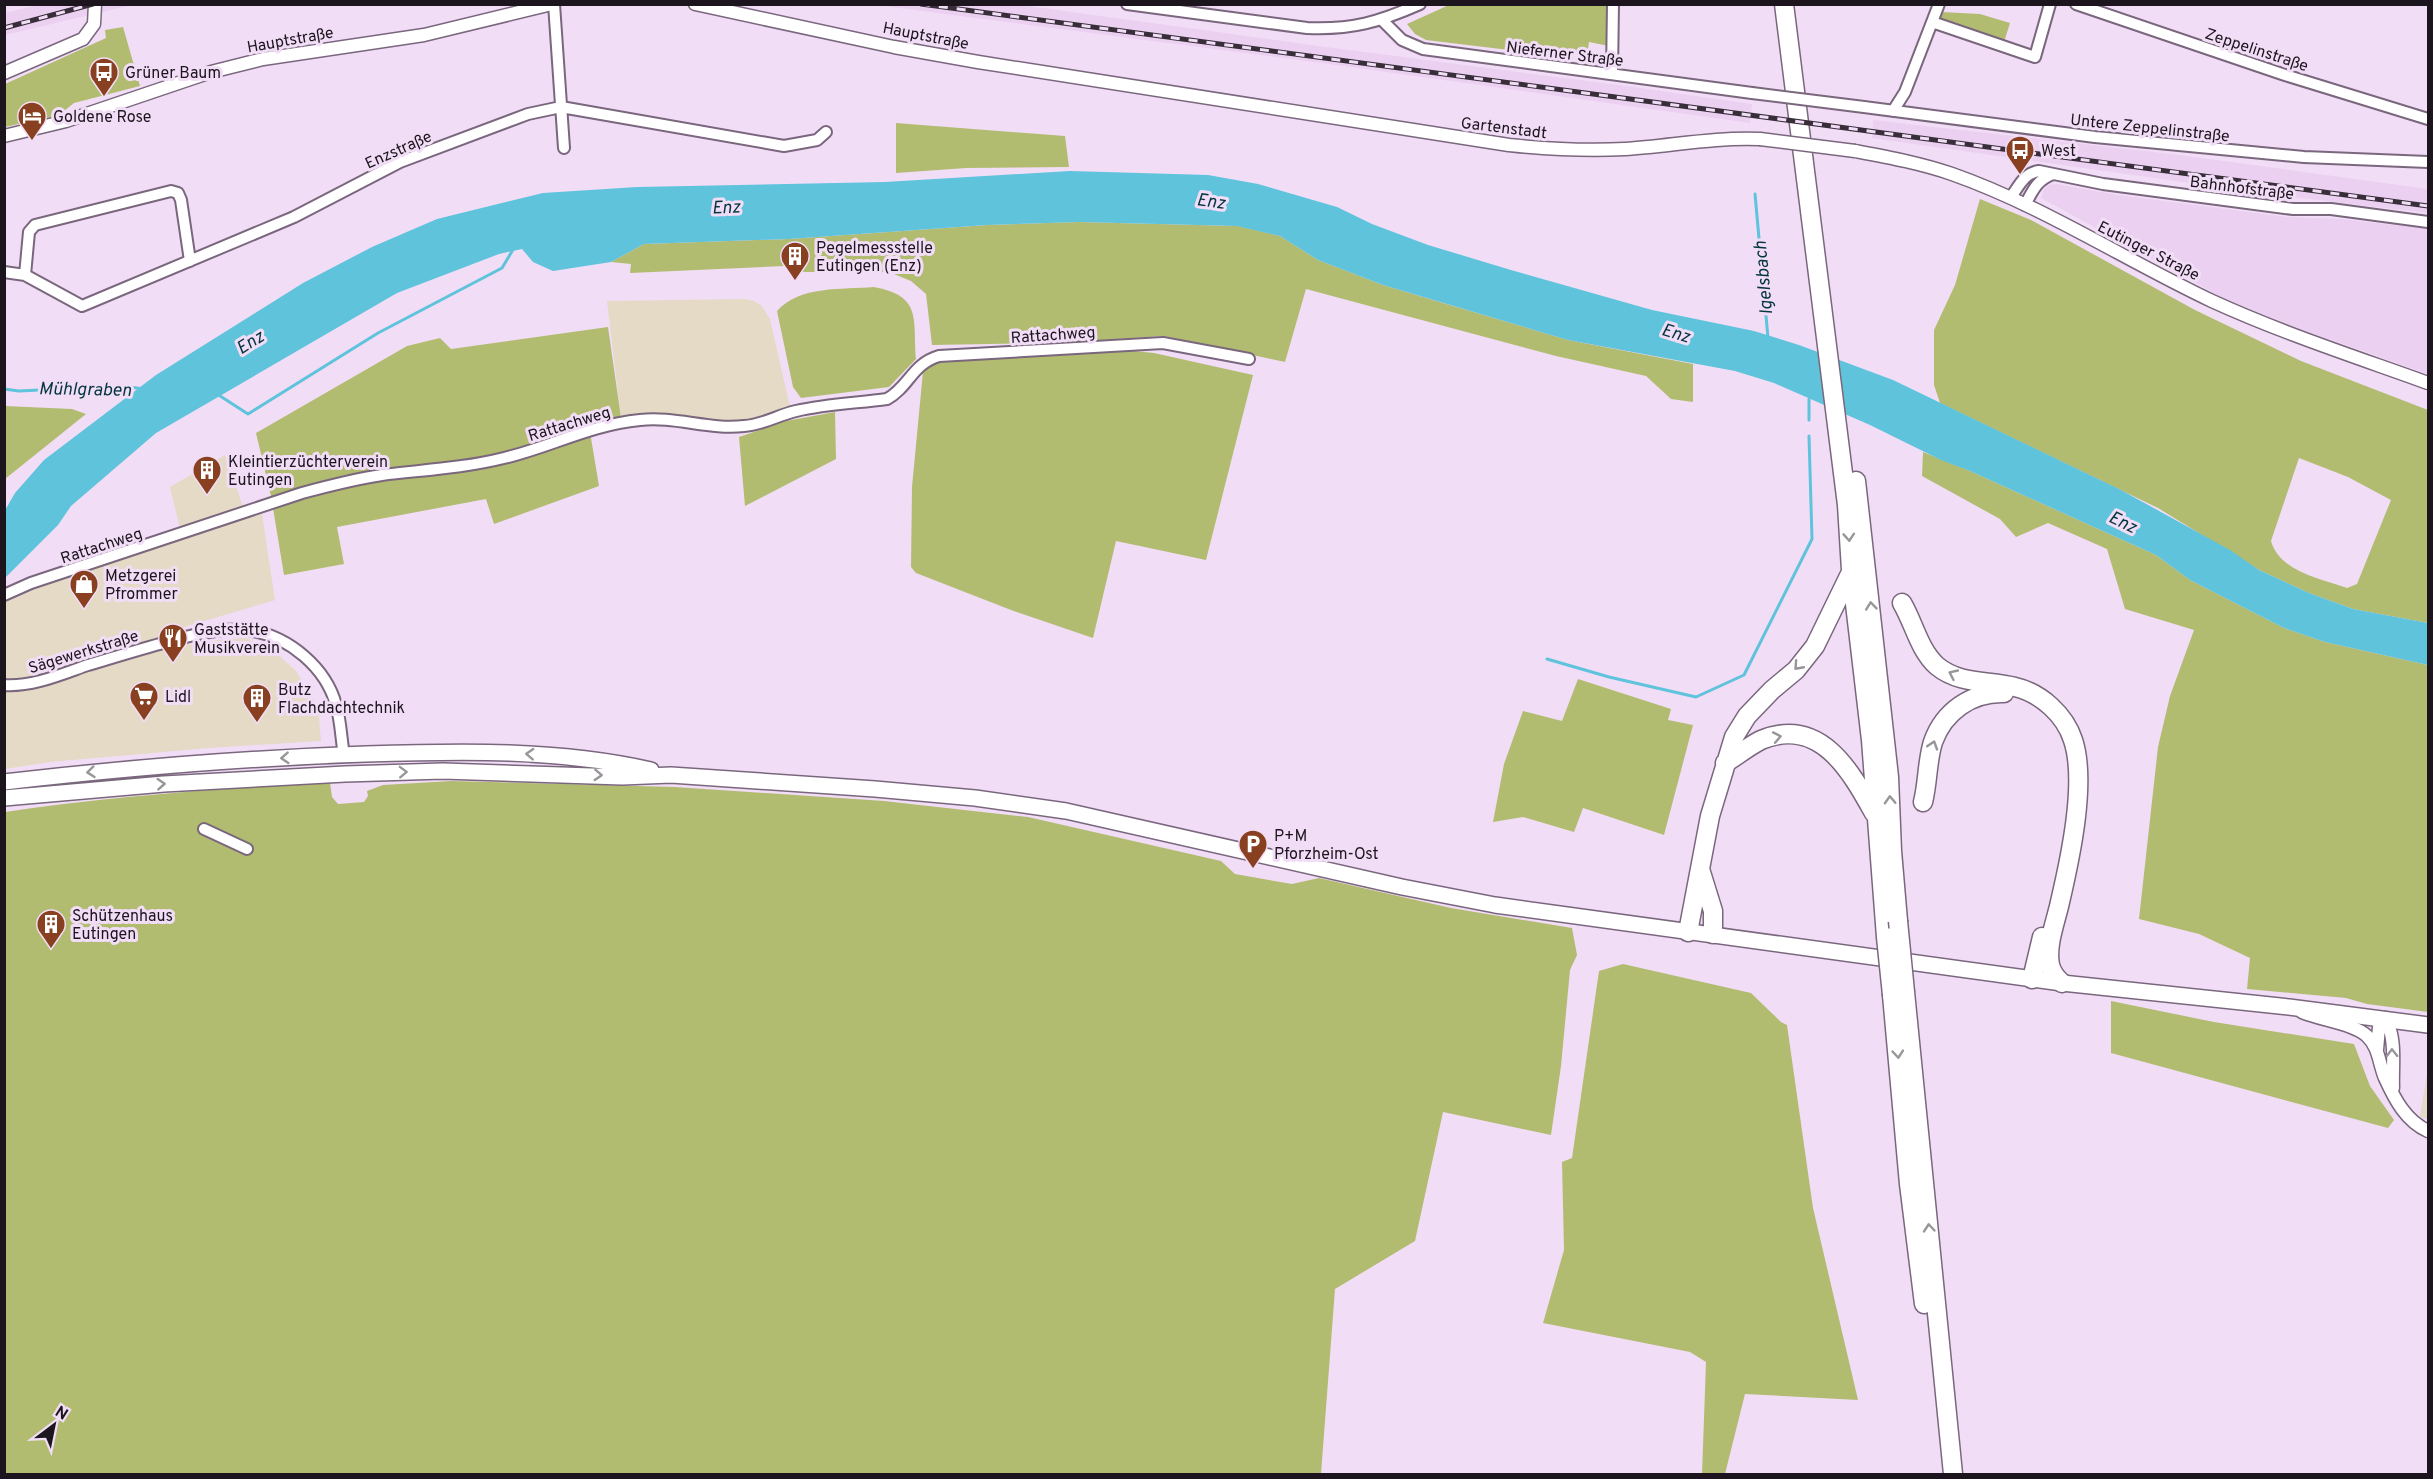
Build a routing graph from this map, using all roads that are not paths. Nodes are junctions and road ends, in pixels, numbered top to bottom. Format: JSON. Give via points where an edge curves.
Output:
{"nodes":[{"id":1,"x":695,"y":4,"type":"edge"},
{"id":2,"x":1127,"y":4,"type":"edge"},
{"id":3,"x":1419,"y":4,"type":"edge"},
{"id":4,"x":1613,"y":4,"type":"edge"},
{"id":5,"x":1784,"y":4,"type":"edge"},
{"id":6,"x":1795,"y":4,"type":"edge"},
{"id":7,"x":1939,"y":4,"type":"edge"},
{"id":8,"x":2050,"y":4,"type":"edge"},
{"id":9,"x":2076,"y":4,"type":"edge"},
{"id":10,"x":548,"y":5,"type":"edge"},
{"id":11,"x":96,"y":8,"type":"edge"},
{"id":12,"x":1383,"y":21,"type":"junction"},
{"id":13,"x":1932,"y":22,"type":"junction"},
{"id":14,"x":4,"y":73,"type":"edge"},
{"id":15,"x":1612,"y":74,"type":"junction"},
{"id":16,"x":1152,"y":91,"type":"joint"},
{"id":17,"x":561,"y":107,"type":"junction"},
{"id":18,"x":1867,"y":108,"type":"joint"},
{"id":19,"x":1893,"y":111,"type":"junction"},
{"id":20,"x":2428,"y":119,"type":"edge"},
{"id":21,"x":826,"y":132,"type":"dead end"},
{"id":22,"x":4,"y":136,"type":"edge"},
{"id":23,"x":564,"y":148,"type":"dead end"},
{"id":24,"x":1855,"y":151,"type":"joint"},
{"id":25,"x":2428,"y":162,"type":"edge"},
{"id":26,"x":2053,"y":174,"type":"junction"},
{"id":27,"x":2011,"y":197,"type":"junction"},
{"id":28,"x":2025,"y":205,"type":"junction"},
{"id":29,"x":2428,"y":222,"type":"edge"},
{"id":30,"x":190,"y":261,"type":"junction"},
{"id":31,"x":4,"y":272,"type":"edge"},
{"id":32,"x":25,"y":275,"type":"junction"},
{"id":33,"x":1831,"y":332,"type":"junction"},
{"id":34,"x":1249,"y":359,"type":"dead end"},
{"id":35,"x":2428,"y":382,"type":"edge"},
{"id":36,"x":1853,"y":504,"type":"junction"},
{"id":37,"x":1851,"y":570,"type":"junction"},
{"id":38,"x":4,"y":595,"type":"edge"},
{"id":39,"x":1902,"y":603,"type":"dead end"},
{"id":40,"x":4,"y":685,"type":"edge"},
{"id":41,"x":340,"y":728,"type":"junction"},
{"id":42,"x":382,"y":754,"type":"junction"},
{"id":43,"x":344,"y":755,"type":"junction"},
{"id":44,"x":1725,"y":763,"type":"junction"},
{"id":45,"x":345,"y":774,"type":"junction"},
{"id":46,"x":671,"y":775,"type":"junction"},
{"id":47,"x":4,"y":782,"type":"edge"},
{"id":48,"x":4,"y":798,"type":"edge"},
{"id":49,"x":1923,"y":802,"type":"dead end"},
{"id":50,"x":1877,"y":817,"type":"junction"},
{"id":51,"x":204,"y":829,"type":"dead end"},
{"id":52,"x":247,"y":849,"type":"dead end"},
{"id":53,"x":1699,"y":864,"type":"junction"},
{"id":54,"x":1688,"y":932,"type":"junction"},
{"id":55,"x":1721,"y":936,"type":"junction"},
{"id":56,"x":2032,"y":979,"type":"junction"},
{"id":57,"x":2062,"y":983,"type":"junction"},
{"id":58,"x":1899,"y":994,"type":"junction"},
{"id":59,"x":2289,"y":1007,"type":"junction"},
{"id":60,"x":2385,"y":1018,"type":"junction"},
{"id":61,"x":2428,"y":1025,"type":"edge"},
{"id":62,"x":2377,"y":1050,"type":"junction"},
{"id":63,"x":2393,"y":1089,"type":"junction"},
{"id":64,"x":2428,"y":1131,"type":"edge"},
{"id":65,"x":1941,"y":1474,"type":"edge"},
{"id":66,"x":1953,"y":1474,"type":"edge"}],
"edges":[{"from":1,"to":16,"type":"street","name":"Hauptstraße","via":[[894,47]]},
{"from":2,"to":12,"type":"street","via":[[1307,28],[1340,28]]},
{"from":3,"to":12,"type":"street"},
{"from":4,"to":15,"type":"street"},
{"from":5,"to":33,"type":"highway"},
{"from":6,"to":33,"type":"highway"},
{"from":7,"to":13,"type":"street"},
{"from":8,"to":13,"type":"street","via":[[2035,57]]},
{"from":9,"to":20,"type":"street","name":"Zeppelinstraße"},
{"from":10,"to":17,"type":"street"},
{"from":10,"to":22,"type":"street","name":"Hauptstraße","via":[[424,35],[263,59],[211,72],[66,121]]},
{"from":11,"to":14,"type":"street","via":[[91,30],[83,39]]},
{"from":12,"to":15,"type":"street","name":"Nieferner Straße","via":[[1402,40],[1423,49]]},
{"from":13,"to":19,"type":"street","via":[[1905,92]]},
{"from":15,"to":18,"type":"street","name":"Nieferner Straße","bridge":true},
{"from":16,"to":24,"type":"street","name":"Gartenstadt","bridge":true,"via":[[1558,150],[1627,149],[1716,138],[1760,139]]},
{"from":17,"to":21,"type":"street","name":"Enzstraße","via":[[784,146],[817,140]]},
{"from":17,"to":23,"type":"street"},
{"from":17,"to":30,"type":"street","name":"Enzstraße","via":[[528,114],[400,162],[294,217]]},
{"from":18,"to":19,"type":"street","name":"Untere Zeppelinstraße"},
{"from":19,"to":25,"type":"street","name":"Untere Zeppelinstraße","via":[[2095,137],[2292,156]]},
{"from":24,"to":27,"type":"street","name":"Eutinger Straße","via":[[1950,173]]},
{"from":26,"to":27,"type":"street","name":"Bahnhofstraße","via":[[2030,172]]},
{"from":26,"to":28,"type":"street","via":[[2035,185]]},
{"from":26,"to":29,"type":"street","name":"Bahnhofstraße","via":[[2293,209],[2331,209]]},
{"from":27,"to":28,"type":"street","name":"Eutinger Straße"},
{"from":28,"to":35,"type":"street","name":"Eutinger Straße","via":[[2214,302],[2307,340]]},
{"from":30,"to":32,"type":"street","name":"Enzstraße","via":[[82,306]]},
{"from":30,"to":32,"type":"street","via":[[181,200],[178,193],[171,191],[34,225],[29,232]]},
{"from":31,"to":32,"type":"street","name":"Enzstraße"},
{"from":33,"to":36,"type":"highway"},
{"from":34,"to":38,"type":"street","name":"Rattachweg","via":[[1163,343],[939,356],[921,364],[887,399],[794,411],[746,426],[725,427],[675,419],[635,420],[585,430],[504,458],[340,483]]},
{"from":36,"to":37,"type":"highway","one_way":true},
{"from":58,"to":36,"type":"highway","one_way":true,"bridge":true,"via":[[1889,777]]},
{"from":37,"to":44,"type":"highway","one_way":true,"via":[[1815,646],[1796,670],[1746,716]]},
{"from":37,"to":50,"type":"highway","via":[[1866,679]]},
{"from":57,"to":39,"type":"highway","one_way":true,"via":[[2050,965],[2050,946],[2078,791],[2073,739],[2055,711],[2034,694],[2016,687],[1960,678],[1938,666],[1921,646]]},
{"from":40,"to":41,"type":"street","name":"Sägewerkstraße","via":[[42,680],[199,633],[238,628],[275,637],[308,659],[327,684]]},
{"from":41,"to":42,"type":"street","via":[[353,745]]},
{"from":41,"to":43,"type":"street","name":"Sägewerkstraße"},
{"from":42,"to":43,"type":"main road"},
{"from":46,"to":42,"type":"main road","one_way":true,"via":[[625,764],[542,755]]},
{"from":43,"to":45,"type":"main road"},
{"from":43,"to":47,"type":"main road","one_way":true,"via":[[111,770]]},
{"from":44,"to":50,"type":"highway","one_way":true,"via":[[1761,740],[1807,736],[1841,760]]},
{"from":44,"to":53,"type":"highway"},
{"from":45,"to":46,"type":"main road","one_way":true,"via":[[454,771]]},
{"from":48,"to":45,"type":"main road","one_way":true},
{"from":46,"to":54,"type":"main road","via":[[914,792],[1035,805],[1464,899]]},
{"from":49,"to":56,"type":"highway","one_way":true,"via":[[1934,740],[1950,715],[1972,697],[1994,693],[2016,696],[2038,707],[2057,726],[2067,752],[2068,794],[2060,861]]},
{"from":50,"to":58,"type":"highway","bridge":true,"via":[[1886,937]]},
{"from":51,"to":52,"type":"street"},
{"from":53,"to":54,"type":"highway"},
{"from":53,"to":55,"type":"highway"},
{"from":54,"to":55,"type":"main road"},
{"from":55,"to":56,"type":"main road"},
{"from":56,"to":57,"type":"main road"},
{"from":57,"to":59,"type":"main road"},
{"from":58,"to":65,"type":"highway","one_way":true,"via":[[1909,1184]]},
{"from":66,"to":58,"type":"highway","one_way":true},
{"from":59,"to":60,"type":"main road"},
{"from":59,"to":62,"type":"street","via":[[2357,1028]]},
{"from":60,"to":61,"type":"main road"},
{"from":60,"to":62,"type":"street","via":[[2379,1027]]},
{"from":63,"to":60,"type":"street","one_way":true,"via":[[2391,1028]]},
{"from":62,"to":63,"type":"street","via":[[2385,1079]]},
{"from":63,"to":64,"type":"street","via":[[2403,1112]]}]}
